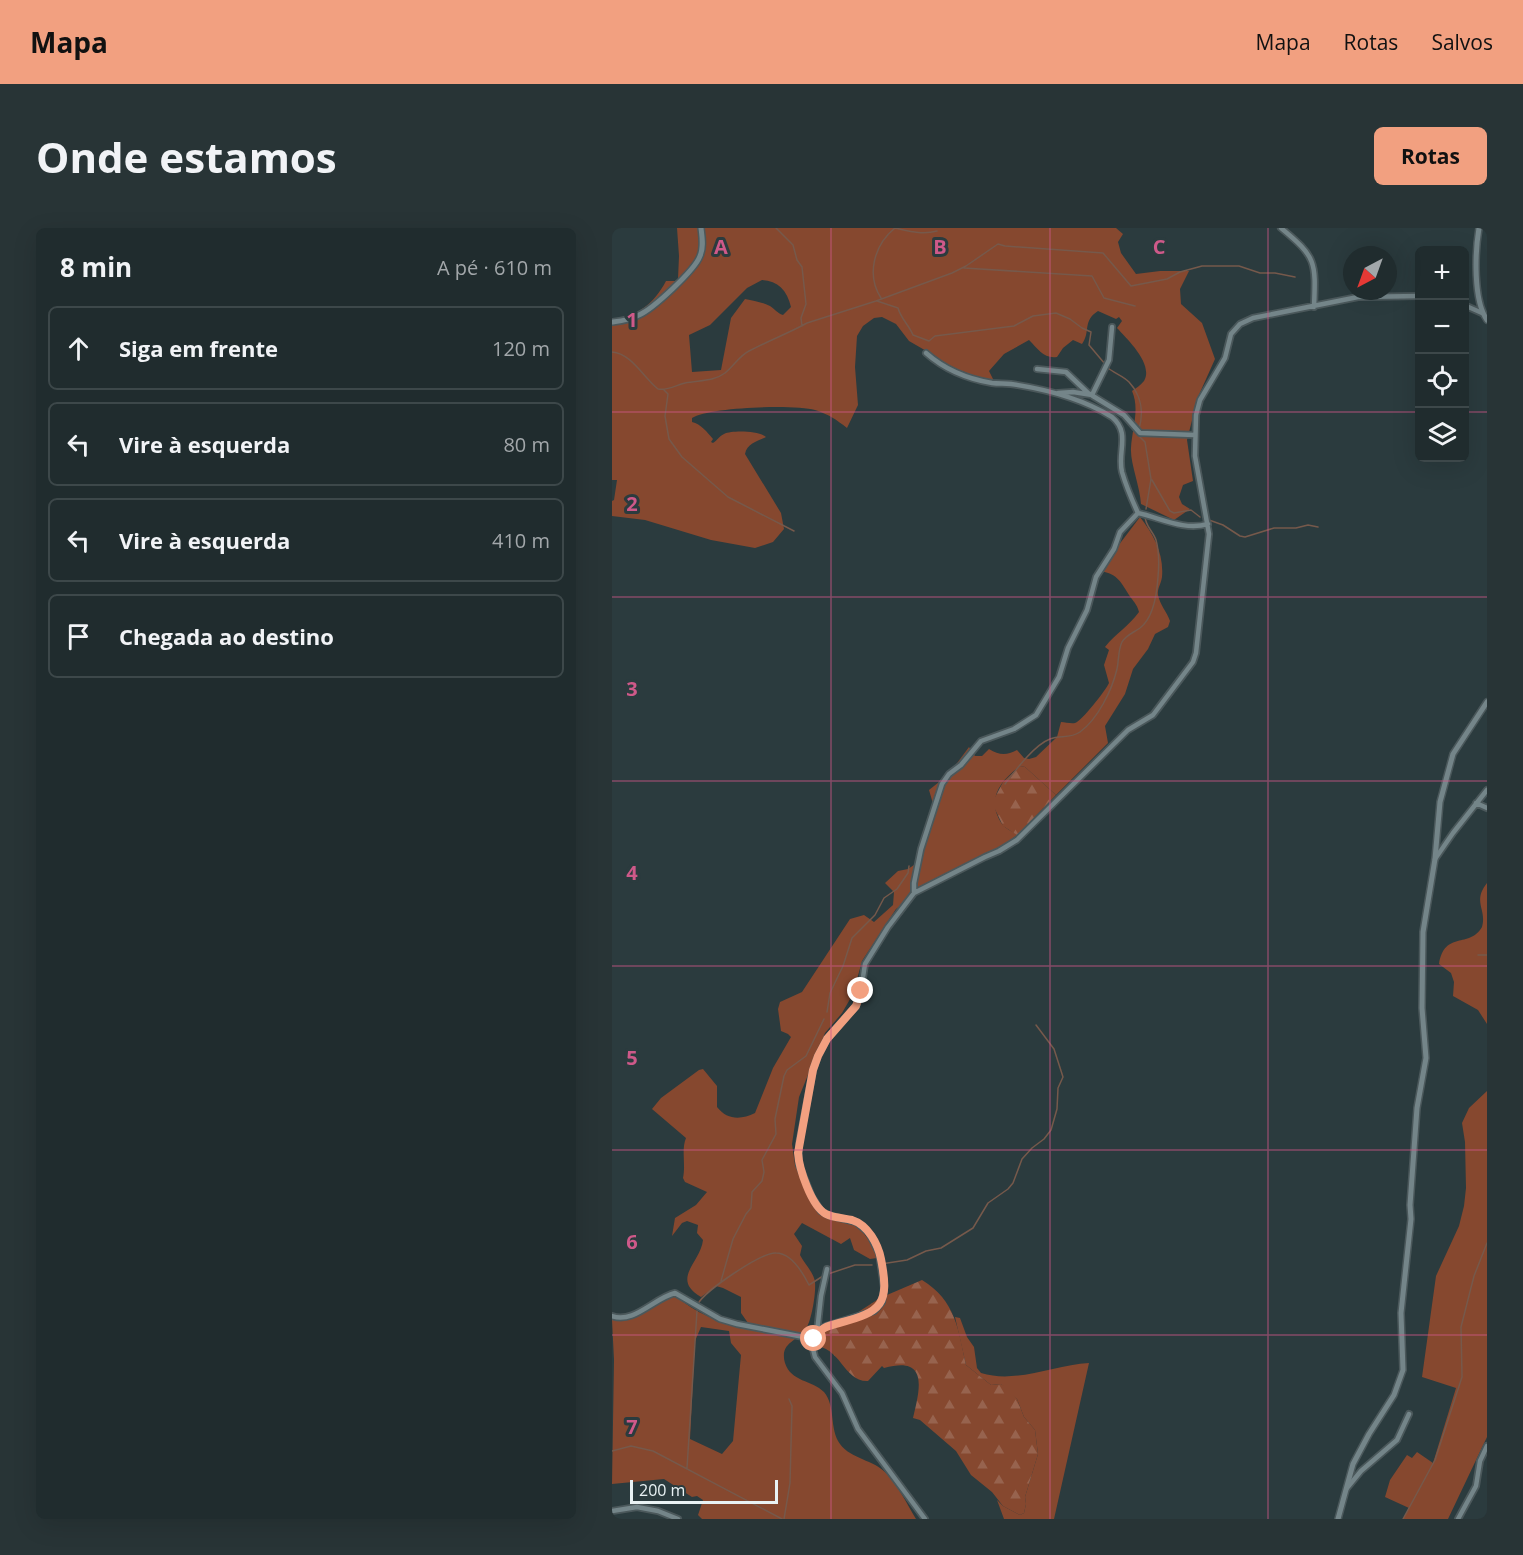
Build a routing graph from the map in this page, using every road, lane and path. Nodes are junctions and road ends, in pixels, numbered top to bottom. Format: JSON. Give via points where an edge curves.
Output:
{"nodes":[{"id":1,"x":701,"y":228,"type":"edge"},
{"id":2,"x":1281,"y":228,"type":"edge"},
{"id":3,"x":1479,"y":228,"type":"edge"},
{"id":4,"x":1415,"y":296,"type":"edge"},
{"id":5,"x":1314,"y":307,"type":"junction"},
{"id":6,"x":1469,"y":307,"type":"edge"},
{"id":7,"x":1482,"y":313,"type":"junction"},
{"id":8,"x":1487,"y":320,"type":"edge"},
{"id":9,"x":612,"y":322,"type":"edge"},
{"id":10,"x":1112,"y":327,"type":"dead end"},
{"id":11,"x":926,"y":353,"type":"dead end"},
{"id":12,"x":1037,"y":369,"type":"dead end"},
{"id":13,"x":1056,"y":393,"type":"junction"},
{"id":14,"x":1092,"y":395,"type":"junction"},
{"id":15,"x":1195,"y":435,"type":"junction"},
{"id":16,"x":1138,"y":513,"type":"junction"},
{"id":17,"x":1208,"y":524,"type":"junction"},
{"id":18,"x":1487,"y":702,"type":"edge"},
{"id":19,"x":1487,"y":790,"type":"edge"},
{"id":20,"x":1476,"y":803,"type":"junction"},
{"id":21,"x":1487,"y":808,"type":"edge"},
{"id":22,"x":1435,"y":859,"type":"junction"},
{"id":23,"x":914,"y":893,"type":"junction"},
{"id":24,"x":827,"y":1269,"type":"dead end"},
{"id":25,"x":615,"y":1317,"type":"edge"},
{"id":26,"x":612,"y":1323,"type":"edge"},
{"id":27,"x":814,"y":1338,"type":"junction"},
{"id":28,"x":1409,"y":1414,"type":"dead end"},
{"id":29,"x":1487,"y":1446,"type":"edge"},
{"id":30,"x":1345,"y":1491,"type":"junction"},
{"id":31,"x":612,"y":1511,"type":"edge"},
{"id":32,"x":678,"y":1519,"type":"edge"},
{"id":33,"x":925,"y":1519,"type":"edge"},
{"id":34,"x":1338,"y":1519,"type":"edge"},
{"id":35,"x":1458,"y":1519,"type":"edge"}],
"edges":[{"from":1,"to":9,"type":"street","via":[[700,256],[689,272],[647,311]]},
{"from":2,"to":5,"type":"street","via":[[1305,249],[1313,263]]},
{"from":3,"to":7,"type":"street","via":[[1477,291]]},
{"from":4,"to":5,"type":"street","via":[[1358,297]]},
{"from":5,"to":15,"type":"street","via":[[1253,318],[1236,327],[1223,364],[1200,400]]},
{"from":6,"to":7,"type":"street"},
{"from":7,"to":8,"type":"street"},
{"from":10,"to":14,"type":"street","via":[[1109,360]]},
{"from":11,"to":13,"type":"street","via":[[957,373]]},
{"from":12,"to":14,"type":"street","via":[[1066,372]]},
{"from":13,"to":14,"type":"street"},
{"from":13,"to":16,"type":"street","via":[[1108,414],[1118,422],[1123,434],[1122,470]]},
{"from":14,"to":15,"type":"street","via":[[1124,415],[1142,434]]},
{"from":15,"to":17,"type":"street","via":[[1196,463]]},
{"from":16,"to":17,"type":"street","via":[[1183,526]]},
{"from":16,"to":23,"type":"street","via":[[1120,532],[1096,577],[1087,610],[1059,677],[1036,715],[1014,729],[981,741],[942,783],[921,849]]},
{"from":17,"to":23,"type":"street","via":[[1195,657],[1153,715],[1128,730],[1017,840]]},
{"from":18,"to":22,"type":"street","via":[[1453,754],[1440,801]]},
{"from":19,"to":20,"type":"street"},
{"from":20,"to":21,"type":"street"},
{"from":20,"to":22,"type":"street"},
{"from":22,"to":30,"type":"street","via":[[1422,932],[1425,1058],[1417,1108],[1401,1313],[1403,1370],[1399,1386],[1353,1464]]},
{"from":23,"to":27,"type":"street","via":[[865,964],[858,1002],[823,1045],[813,1070],[798,1148],[799,1165],[821,1210],[856,1222],[869,1233],[879,1253],[884,1288],[882,1302],[874,1311],[826,1326]]},
{"from":24,"to":27,"type":"street"},
{"from":25,"to":26,"type":"street"},
{"from":25,"to":27,"type":"street","via":[[627,1317],[675,1293],[720,1319]]},
{"from":27,"to":33,"type":"street","via":[[815,1357],[842,1393],[858,1429]]},
{"from":28,"to":30,"type":"street","via":[[1397,1440],[1361,1471]]},
{"from":29,"to":35,"type":"street","via":[[1476,1486]]},
{"from":30,"to":34,"type":"street"},
{"from":31,"to":32,"type":"street","via":[[637,1507],[658,1510]]}]}
